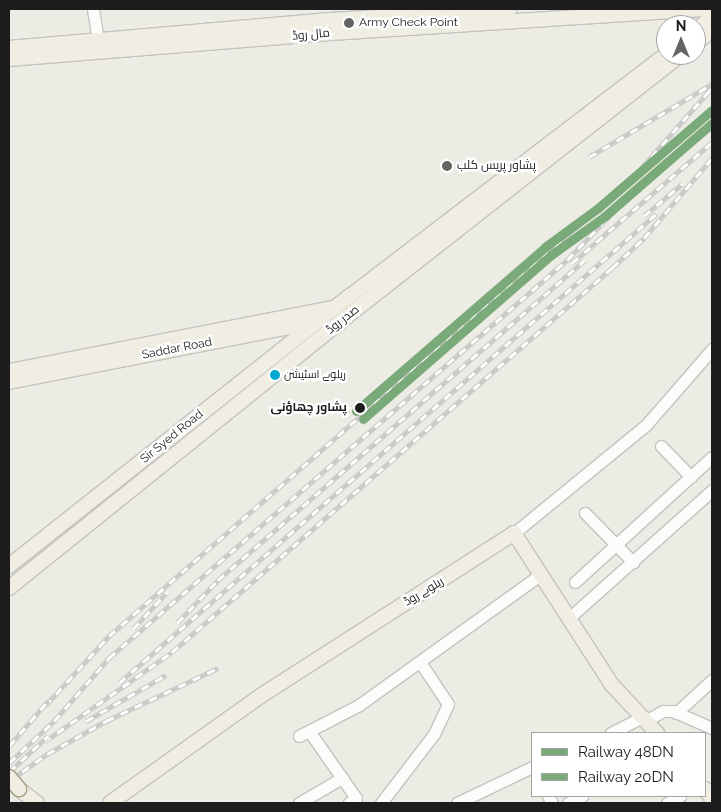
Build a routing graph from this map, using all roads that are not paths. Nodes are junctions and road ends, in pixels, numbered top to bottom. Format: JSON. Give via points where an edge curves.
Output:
{"nodes":[{"id":1,"x":93,"y":9,"type":"edge"},
{"id":2,"x":510,"y":9,"type":"edge"},
{"id":3,"x":703,"y":9,"type":"edge"},
{"id":4,"x":330,"y":20,"type":"edge"},
{"id":5,"x":98,"y":41,"type":"junction"},
{"id":6,"x":9,"y":48,"type":"edge"},
{"id":7,"x":9,"y":59,"type":"edge"},
{"id":8,"x":656,"y":62,"type":"edge"},
{"id":9,"x":668,"y":65,"type":"edge"},
{"id":10,"x":335,"y":308,"type":"junction"},
{"id":11,"x":345,"y":318,"type":"junction"},
{"id":12,"x":318,"y":322,"type":"junction"},
{"id":13,"x":246,"y":330,"type":"junction"},
{"id":14,"x":712,"y":349,"type":"edge"},
{"id":15,"x":9,"y":371,"type":"edge"},
{"id":16,"x":9,"y":382,"type":"edge"},
{"id":17,"x":662,"y":446,"type":"dead end"},
{"id":18,"x":712,"y":457,"type":"edge"},
{"id":19,"x":691,"y":476,"type":"junction"},
{"id":20,"x":712,"y":490,"type":"edge"},
{"id":21,"x":585,"y":513,"type":"dead end"},
{"id":22,"x":514,"y":533,"type":"junction"},
{"id":23,"x":617,"y":544,"type":"junction"},
{"id":24,"x":633,"y":562,"type":"junction"},
{"id":25,"x":9,"y":566,"type":"edge"},
{"id":26,"x":541,"y":574,"type":"junction"},
{"id":27,"x":575,"y":582,"type":"dead end"},
{"id":28,"x":9,"y":588,"type":"edge"},
{"id":29,"x":569,"y":618,"type":"junction"},
{"id":30,"x":420,"y":662,"type":"junction"},
{"id":31,"x":712,"y":680,"type":"edge"},
{"id":32,"x":676,"y":713,"type":"junction"},
{"id":33,"x":644,"y":719,"type":"junction"},
{"id":34,"x":712,"y":728,"type":"edge"},
{"id":35,"x":613,"y":732,"type":"edge"},
{"id":36,"x":657,"y":732,"type":"edge"},
{"id":37,"x":531,"y":767,"type":"edge"},
{"id":38,"x":9,"y":777,"type":"edge"},
{"id":39,"x":342,"y":778,"type":"junction"},
{"id":40,"x":580,"y":797,"type":"edge"},
{"id":41,"x":678,"y":797,"type":"edge"},
{"id":42,"x":36,"y":803,"type":"edge"},
{"id":43,"x":110,"y":803,"type":"edge"},
{"id":44,"x":299,"y":803,"type":"edge"},
{"id":45,"x":349,"y":803,"type":"edge"},
{"id":46,"x":381,"y":803,"type":"edge"},
{"id":47,"x":457,"y":803,"type":"edge"},
{"id":48,"x":568,"y":803,"type":"edge"},
{"id":49,"x":667,"y":803,"type":"edge"}],
"edges":[{"from":1,"to":5,"type":"street"},
{"from":2,"to":4,"type":"main road","name":"مال روڈ"},
{"from":3,"to":4,"type":"main road","name":"مال روڈ"},
{"from":4,"to":5,"type":"main road","name":"مال روڈ"},
{"from":4,"to":7,"type":"main road","name":"مال روڈ"},
{"from":5,"to":6,"type":"main road","name":"مال روڈ"},
{"from":8,"to":10,"type":"main road","name":"صدر روڈ"},
{"from":9,"to":11,"type":"main road","name":"صدر روڈ"},
{"from":10,"to":12,"type":"main road","name":"Sir Syed Road"},
{"from":10,"to":13,"type":"main road","name":"Saddar Road"},
{"from":11,"to":12,"type":"main road","name":"Saddar Road"},
{"from":11,"to":28,"type":"main road","name":"صدر روڈ"},
{"from":12,"to":13,"type":"main road","name":"Saddar Road"},
{"from":12,"to":25,"type":"main road","name":"Sir Syed Road"},
{"from":13,"to":15,"type":"main road","name":"Saddar Road"},
{"from":13,"to":16,"type":"main road","name":"Saddar Road"},
{"from":14,"to":22,"type":"street","name":"ریلوے روڈ","via":[[646,425]]},
{"from":17,"to":19,"type":"street"},
{"from":18,"to":19,"type":"street"},
{"from":19,"to":23,"type":"street"},
{"from":20,"to":24,"type":"street"},
{"from":21,"to":23,"type":"street"},
{"from":22,"to":26,"type":"main road"},
{"from":22,"to":43,"type":"main road","name":"ریلوے روڈ","via":[[262,695]]},
{"from":23,"to":24,"type":"street"},
{"from":23,"to":27,"type":"street"},
{"from":24,"to":29,"type":"street"},
{"from":26,"to":29,"type":"main road"},
{"from":26,"to":30,"type":"street"},
{"from":29,"to":33,"type":"main road","via":[[612,685]]},
{"from":30,"to":39,"type":"street","via":[[360,705],[304,733]]},
{"from":30,"to":46,"type":"street","via":[[448,704],[434,734]]},
{"from":31,"to":32,"type":"street"},
{"from":32,"to":33,"type":"street","via":[[663,711]]},
{"from":32,"to":34,"type":"street"},
{"from":33,"to":35,"type":"street"},
{"from":33,"to":36,"type":"main road"},
{"from":37,"to":47,"type":"street"},
{"from":38,"to":42,"type":"main road","bridge":true},
{"from":39,"to":44,"type":"street"},
{"from":39,"to":45,"type":"street","via":[[356,798]]},
{"from":40,"to":48,"type":"street"},
{"from":41,"to":49,"type":"street"}]}
